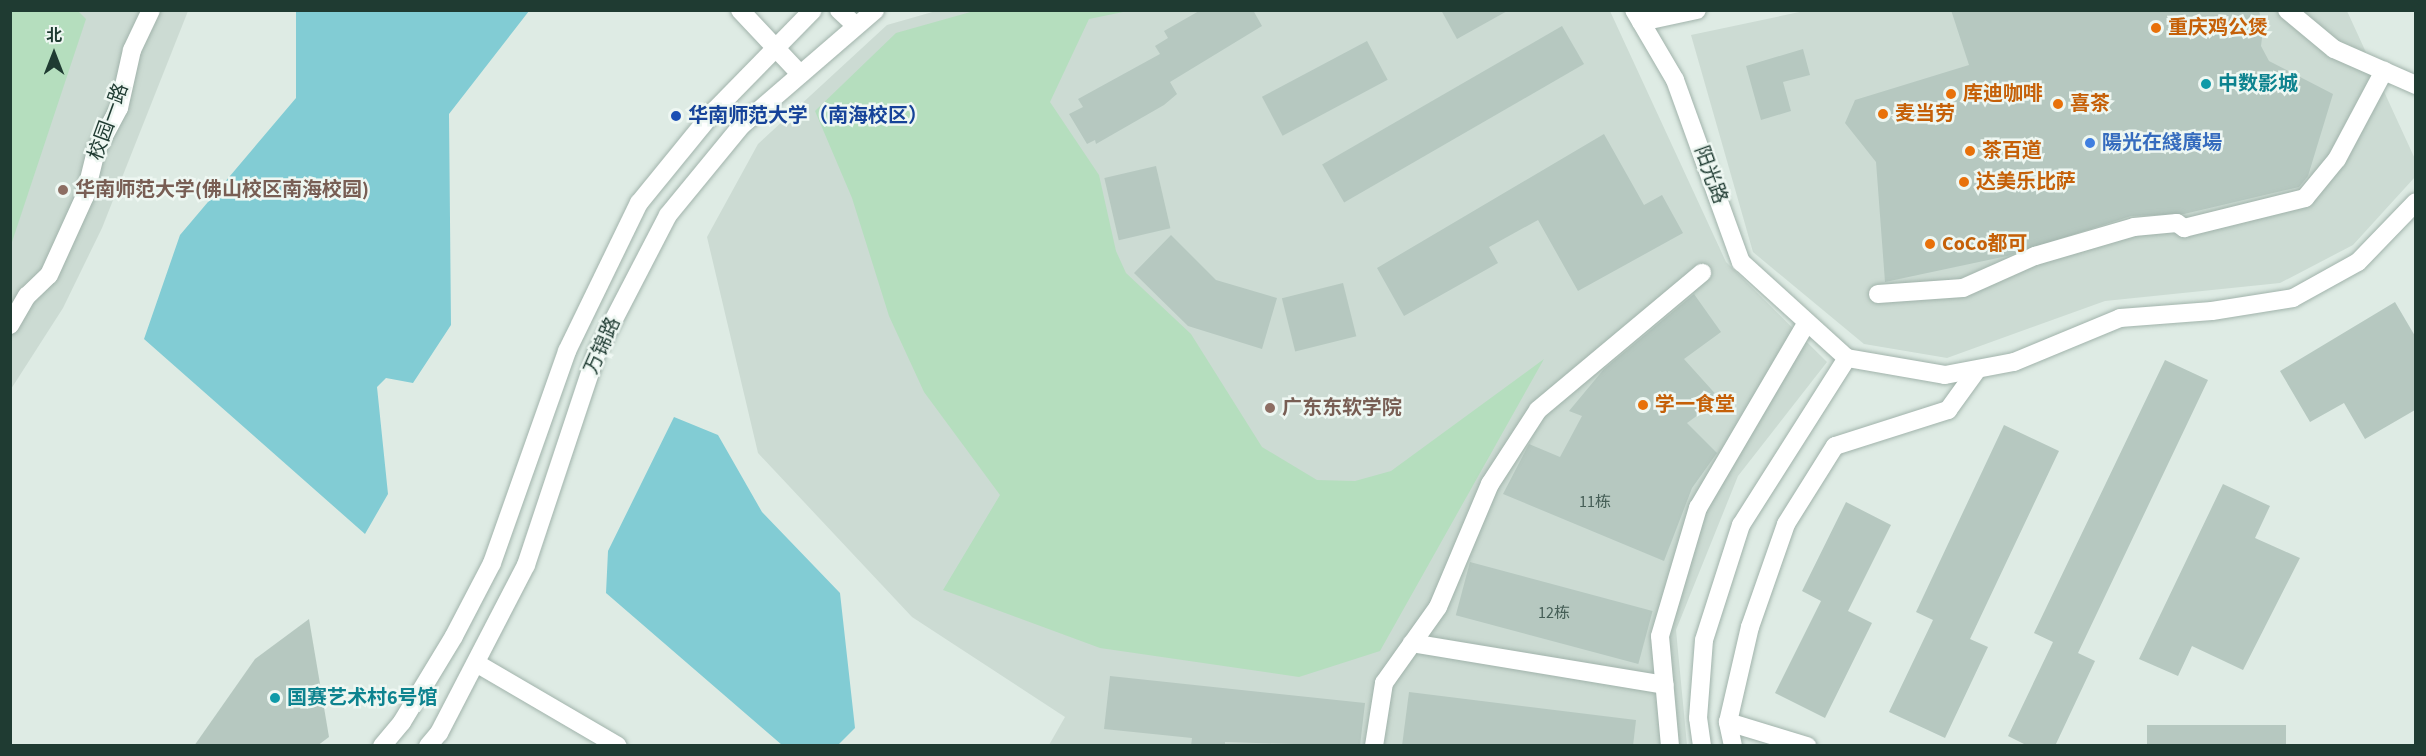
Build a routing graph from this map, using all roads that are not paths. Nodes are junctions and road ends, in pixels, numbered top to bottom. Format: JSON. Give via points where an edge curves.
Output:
{"nodes":[{"id":1,"x":151,"y":10,"type":"edge"},
{"id":2,"x":740,"y":10,"type":"edge"},
{"id":3,"x":813,"y":10,"type":"edge"},
{"id":4,"x":839,"y":10,"type":"edge"},
{"id":5,"x":875,"y":10,"type":"edge"},
{"id":6,"x":1697,"y":10,"type":"edge"},
{"id":7,"x":2287,"y":10,"type":"edge"},
{"id":8,"x":1637,"y":16,"type":"edge"},
{"id":9,"x":855,"y":26,"type":"junction"},
{"id":10,"x":776,"y":48,"type":"junction"},
{"id":11,"x":2384,"y":71,"type":"junction"},
{"id":12,"x":800,"y":74,"type":"junction"},
{"id":13,"x":2415,"y":85,"type":"edge"},
{"id":14,"x":2415,"y":202,"type":"edge"},
{"id":15,"x":1702,"y":273,"type":"dead end"},
{"id":16,"x":1878,"y":294,"type":"dead end"},
{"id":17,"x":10,"y":324,"type":"edge"},
{"id":18,"x":1806,"y":324,"type":"junction"},
{"id":19,"x":1847,"y":358,"type":"junction"},
{"id":20,"x":1977,"y":370,"type":"junction"},
{"id":21,"x":1412,"y":643,"type":"junction"},
{"id":22,"x":476,"y":663,"type":"junction"},
{"id":23,"x":1665,"y":685,"type":"junction"},
{"id":24,"x":1728,"y":722,"type":"junction"},
{"id":25,"x":382,"y":746,"type":"edge"},
{"id":26,"x":428,"y":746,"type":"edge"},
{"id":27,"x":618,"y":746,"type":"edge"},
{"id":28,"x":1374,"y":746,"type":"edge"},
{"id":29,"x":1670,"y":746,"type":"edge"},
{"id":30,"x":1702,"y":746,"type":"edge"},
{"id":31,"x":1733,"y":746,"type":"edge"},
{"id":32,"x":1807,"y":746,"type":"edge"}],
"edges":[{"from":1,"to":17,"type":"street","name":"校园一路","via":[[132,50],[119,108],[96,151],[85,196],[49,275],[27,297]]},
{"from":2,"to":10,"type":"street"},
{"from":3,"to":10,"type":"street","name":"万锦路"},
{"from":4,"to":9,"type":"street"},
{"from":5,"to":9,"type":"street","name":"万锦路"},
{"from":6,"to":8,"type":"street"},
{"from":7,"to":11,"type":"street","via":[[2334,49]]},
{"from":8,"to":18,"type":"street","name":"阳光路","via":[[1675,80],[1741,262]]},
{"from":9,"to":12,"type":"street","name":"万锦路"},
{"from":10,"to":12,"type":"street"},
{"from":10,"to":25,"type":"street","name":"万锦路","via":[[714,111],[639,203],[567,351],[492,563],[454,636],[402,722]]},
{"from":11,"to":13,"type":"street"},
{"from":11,"to":16,"type":"street","via":[[2337,159],[2305,198],[2184,228],[2177,223],[2134,227],[2035,256],[1963,288]]},
{"from":12,"to":22,"type":"street","name":"万锦路","via":[[742,125],[668,215],[597,352],[526,565]]},
{"from":14,"to":20,"type":"street","via":[[2358,262],[2293,298],[2212,311],[2120,318],[2014,362]]},
{"from":15,"to":21,"type":"street","via":[[1538,410],[1490,484],[1438,607]]},
{"from":18,"to":19,"type":"street","name":"阳光路"},
{"from":18,"to":23,"type":"street","via":[[1698,508],[1660,636]]},
{"from":19,"to":20,"type":"street","via":[[1945,375]]},
{"from":19,"to":30,"type":"street","via":[[1741,525],[1704,640],[1698,718]]},
{"from":20,"to":24,"type":"street","via":[[1948,410],[1835,446],[1786,524],[1750,627]]},
{"from":21,"to":23,"type":"street"},
{"from":21,"to":28,"type":"street","via":[[1384,683]]},
{"from":22,"to":26,"type":"street","name":"万锦路","via":[[439,733]]},
{"from":22,"to":27,"type":"street"},
{"from":23,"to":29,"type":"street"},
{"from":24,"to":31,"type":"street"},
{"from":24,"to":32,"type":"street"}]}
